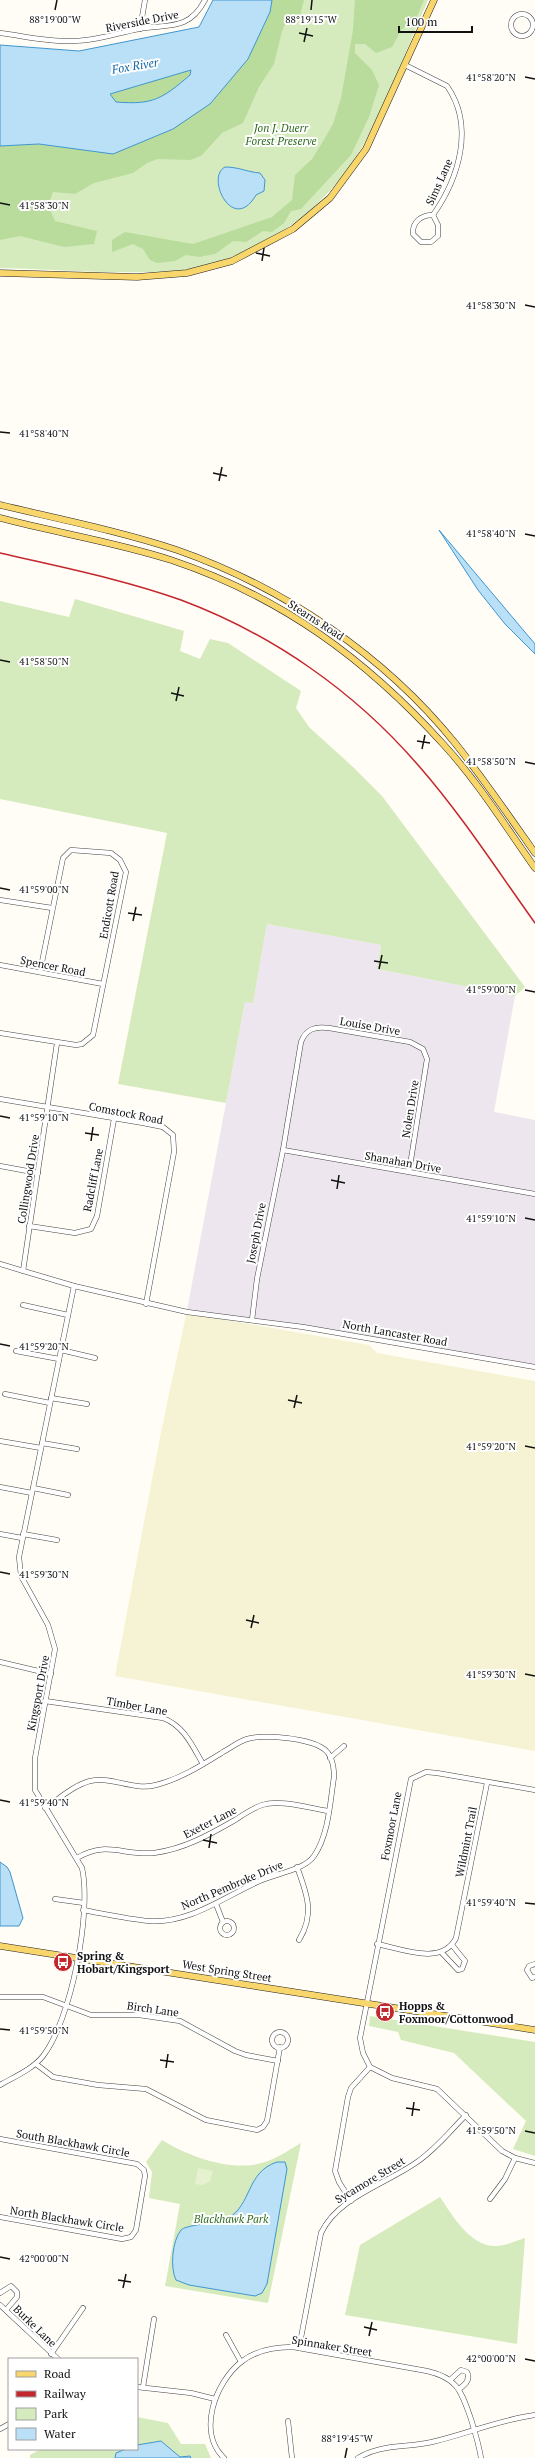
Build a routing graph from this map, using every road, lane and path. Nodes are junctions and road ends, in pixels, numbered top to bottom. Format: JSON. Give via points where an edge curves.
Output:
{"nodes":[{"id":1,"x":145,"y":0,"type":"edge"},
{"id":2,"x":205,"y":0,"type":"edge"},
{"id":3,"x":434,"y":0,"type":"edge"},
{"id":4,"x":534,"y":23,"type":"edge"},
{"id":5,"x":140,"y":29,"type":"junction"},
{"id":6,"x":0,"y":33,"type":"edge"},
{"id":7,"x":405,"y":66,"type":"junction"},
{"id":8,"x":433,"y":215,"type":"junction"},
{"id":9,"x":0,"y":273,"type":"edge"},
{"id":10,"x":0,"y":505,"type":"edge"},
{"id":11,"x":0,"y":518,"type":"edge"},
{"id":12,"x":535,"y":853,"type":"edge"},
{"id":13,"x":535,"y":868,"type":"edge"},
{"id":14,"x":0,"y":900,"type":"edge"},
{"id":15,"x":52,"y":908,"type":"junction"},
{"id":16,"x":0,"y":965,"type":"edge"},
{"id":17,"x":40,"y":972,"type":"junction"},
{"id":18,"x":103,"y":984,"type":"junction"},
{"id":19,"x":0,"y":1033,"type":"edge"},
{"id":20,"x":57,"y":1043,"type":"junction"},
{"id":21,"x":423,"y":1049,"type":"joint"},
{"id":22,"x":0,"y":1099,"type":"edge"},
{"id":23,"x":49,"y":1108,"type":"junction"},
{"id":24,"x":114,"y":1119,"type":"junction"},
{"id":25,"x":282,"y":1150,"type":"junction"},
{"id":26,"x":0,"y":1166,"type":"edge"},
{"id":27,"x":38,"y":1172,"type":"junction"},
{"id":28,"x":408,"y":1172,"type":"junction"},
{"id":29,"x":535,"y":1194,"type":"edge"},
{"id":30,"x":29,"y":1226,"type":"junction"},
{"id":31,"x":0,"y":1264,"type":"edge"},
{"id":32,"x":22,"y":1271,"type":"junction"},
{"id":33,"x":74,"y":1286,"type":"junction"},
{"id":34,"x":146,"y":1304,"type":"junction"},
{"id":35,"x":23,"y":1305,"type":"dead end"},
{"id":36,"x":68,"y":1315,"type":"junction"},
{"id":37,"x":252,"y":1320,"type":"junction"},
{"id":38,"x":16,"y":1350,"type":"dead end"},
{"id":39,"x":61,"y":1350,"type":"junction"},
{"id":40,"x":95,"y":1358,"type":"dead end"},
{"id":41,"x":59,"y":1359,"type":"junction"},
{"id":42,"x":535,"y":1367,"type":"edge"},
{"id":43,"x":5,"y":1394,"type":"dead end"},
{"id":44,"x":51,"y":1400,"type":"junction"},
{"id":45,"x":87,"y":1404,"type":"dead end"},
{"id":46,"x":0,"y":1441,"type":"edge"},
{"id":47,"x":41,"y":1445,"type":"junction"},
{"id":48,"x":77,"y":1449,"type":"dead end"},
{"id":49,"x":0,"y":1487,"type":"edge"},
{"id":50,"x":32,"y":1490,"type":"junction"},
{"id":51,"x":68,"y":1495,"type":"dead end"},
{"id":52,"x":0,"y":1534,"type":"edge"},
{"id":53,"x":23,"y":1536,"type":"junction"},
{"id":54,"x":57,"y":1540,"type":"dead end"},
{"id":55,"x":0,"y":1662,"type":"edge"},
{"id":56,"x":51,"y":1674,"type":"junction"},
{"id":57,"x":45,"y":1701,"type":"junction"},
{"id":58,"x":344,"y":1746,"type":"dead end"},
{"id":59,"x":330,"y":1758,"type":"junction"},
{"id":60,"x":203,"y":1764,"type":"junction"},
{"id":61,"x":487,"y":1783,"type":"junction"},
{"id":62,"x":535,"y":1790,"type":"edge"},
{"id":63,"x":46,"y":1808,"type":"junction"},
{"id":64,"x":328,"y":1811,"type":"junction"},
{"id":65,"x":78,"y":1858,"type":"junction"},
{"id":66,"x":297,"y":1867,"type":"junction"},
{"id":67,"x":55,"y":1899,"type":"dead end"},
{"id":68,"x":84,"y":1904,"type":"junction"},
{"id":69,"x":216,"y":1904,"type":"junction"},
{"id":70,"x":83,"y":1910,"type":"junction"},
{"id":71,"x":223,"y":1922,"type":"dead end"},
{"id":72,"x":299,"y":1940,"type":"dead end"},
{"id":73,"x":377,"y":1944,"type":"junction"},
{"id":74,"x":452,"y":1945,"type":"junction"},
{"id":75,"x":0,"y":1946,"type":"edge"},
{"id":76,"x":442,"y":1953,"type":"junction"},
{"id":77,"x":78,"y":1958,"type":"junction"},
{"id":78,"x":535,"y":1964,"type":"edge"},
{"id":79,"x":535,"y":1977,"type":"edge"},
{"id":80,"x":0,"y":1997,"type":"edge"},
{"id":81,"x":366,"y":2002,"type":"junction"},
{"id":82,"x":67,"y":2005,"type":"junction"},
{"id":83,"x":535,"y":2030,"type":"edge"},
{"id":84,"x":280,"y":2047,"type":"dead end"},
{"id":85,"x":278,"y":2061,"type":"junction"},
{"id":86,"x":36,"y":2064,"type":"junction"},
{"id":87,"x":370,"y":2067,"type":"junction"},
{"id":88,"x":0,"y":2085,"type":"edge"},
{"id":89,"x":466,"y":2115,"type":"junction"},
{"id":90,"x":0,"y":2139,"type":"edge"},
{"id":91,"x":515,"y":2158,"type":"junction"},
{"id":92,"x":535,"y":2163,"type":"edge"},
{"id":93,"x":490,"y":2199,"type":"dead end"},
{"id":94,"x":351,"y":2201,"type":"junction"},
{"id":95,"x":0,"y":2217,"type":"edge"},
{"id":96,"x":131,"y":2237,"type":"joint"},
{"id":97,"x":0,"y":2293,"type":"edge"},
{"id":98,"x":0,"y":2305,"type":"edge"},
{"id":99,"x":83,"y":2308,"type":"dead end"},
{"id":100,"x":6,"y":2310,"type":"junction"},
{"id":101,"x":154,"y":2319,"type":"dead end"},
{"id":102,"x":226,"y":2335,"type":"dead end"},
{"id":103,"x":299,"y":2348,"type":"junction"},
{"id":104,"x":51,"y":2354,"type":"junction"},
{"id":105,"x":57,"y":2358,"type":"edge"},
{"id":106,"x":241,"y":2362,"type":"junction"},
{"id":107,"x":450,"y":2380,"type":"junction"},
{"id":108,"x":138,"y":2387,"type":"edge"},
{"id":109,"x":143,"y":2388,"type":"junction"},
{"id":110,"x":459,"y":2389,"type":"junction"},
{"id":111,"x":215,"y":2399,"type":"junction"},
{"id":112,"x":535,"y":2415,"type":"edge"},
{"id":113,"x":288,"y":2422,"type":"dead end"},
{"id":114,"x":474,"y":2429,"type":"junction"},
{"id":115,"x":224,"y":2458,"type":"edge"},
{"id":116,"x":292,"y":2458,"type":"edge"},
{"id":117,"x":358,"y":2458,"type":"edge"},
{"id":118,"x":481,"y":2458,"type":"edge"}],
"edges":[{"from":1,"to":5,"type":"street"},
{"from":2,"to":5,"type":"street","name":"Riverside Drive","via":[[196,15],[187,21],[170,27]]},
{"from":3,"to":7,"type":"main road"},
{"from":4,"to":4,"type":"street","via":[[532,30],[524,36],[514,32],[511,26],[513,18],[523,13],[530,16]]},
{"from":5,"to":6,"type":"street","name":"Riverside Drive","via":[[98,39],[73,41]]},
{"from":7,"to":8,"type":"street","name":"Sims Lane","via":[[446,86],[461,122],[462,144],[458,164],[442,203]]},
{"from":7,"to":9,"type":"main road","via":[[375,133],[344,182],[312,215],[258,250],[232,261],[187,273],[137,277]]},
{"from":8,"to":8,"type":"street","name":"Sims Lane","via":[[422,217],[415,223],[413,234],[421,242],[431,242],[438,236],[438,225]]},
{"from":10,"to":12,"type":"main road","name":"Stearns Road","via":[[177,550],[251,580],[294,604],[369,657],[423,707],[455,742]]},
{"from":11,"to":13,"type":"main road","name":"Stearns Road","via":[[103,541],[179,563],[250,592],[323,634],[375,675],[445,745]]},
{"from":14,"to":15,"type":"street"},
{"from":15,"to":17,"type":"street","name":"Endicott Road"},
{"from":15,"to":18,"type":"street","name":"Endicott Road","via":[[63,858],[71,850],[110,853],[120,860],[126,872]]},
{"from":16,"to":17,"type":"street","name":"Spencer Road"},
{"from":17,"to":18,"type":"street","name":"Spencer Road"},
{"from":18,"to":20,"type":"street","name":"Endicott Road","via":[[93,1036],[82,1044]]},
{"from":19,"to":20,"type":"street","name":"Endicott Road"},
{"from":20,"to":23,"type":"street","name":"Collingwood Drive"},
{"from":21,"to":25,"type":"street","name":"Louise Drive","via":[[404,1041],[329,1028],[312,1028],[301,1042]]},
{"from":21,"to":28,"type":"street","name":"Nolen Drive","via":[[427,1059]]},
{"from":22,"to":23,"type":"street","name":"Comstock Road"},
{"from":23,"to":24,"type":"street","name":"Comstock Road"},
{"from":23,"to":27,"type":"street","name":"Collingwood Drive"},
{"from":24,"to":30,"type":"street","name":"Radcliff Lane","via":[[96,1216],[91,1229],[74,1233]]},
{"from":24,"to":34,"type":"street","name":"Comstock Road","via":[[163,1127],[173,1135],[174,1152]]},
{"from":25,"to":28,"type":"street","name":"Shanahan Drive"},
{"from":25,"to":37,"type":"street","name":"Joseph Drive","via":[[257,1279]]},
{"from":26,"to":27,"type":"street"},
{"from":27,"to":30,"type":"street","name":"Collingwood Drive"},
{"from":28,"to":29,"type":"street","name":"Shanahan Drive"},
{"from":30,"to":32,"type":"street","name":"Collingwood Drive"},
{"from":31,"to":32,"type":"street","name":"North Lancaster Road"},
{"from":32,"to":33,"type":"street","name":"North Lancaster Road"},
{"from":33,"to":34,"type":"street","name":"North Lancaster Road"},
{"from":33,"to":36,"type":"street","name":"Kingsport Drive"},
{"from":34,"to":37,"type":"street","name":"North Lancaster Road"},
{"from":35,"to":36,"type":"street"},
{"from":36,"to":39,"type":"street","name":"Kingsport Drive"},
{"from":37,"to":42,"type":"street","name":"North Lancaster Road"},
{"from":38,"to":41,"type":"street"},
{"from":39,"to":40,"type":"street"},
{"from":39,"to":41,"type":"street","name":"Kingsport Drive"},
{"from":41,"to":44,"type":"street","name":"Kingsport Drive"},
{"from":43,"to":44,"type":"street"},
{"from":44,"to":45,"type":"street"},
{"from":44,"to":47,"type":"street","name":"Kingsport Drive"},
{"from":46,"to":47,"type":"street"},
{"from":47,"to":48,"type":"street"},
{"from":47,"to":50,"type":"street","name":"Kingsport Drive"},
{"from":49,"to":50,"type":"street"},
{"from":50,"to":51,"type":"street"},
{"from":50,"to":53,"type":"street","name":"Kingsport Drive"},
{"from":52,"to":53,"type":"street"},
{"from":53,"to":54,"type":"street"},
{"from":53,"to":56,"type":"street","name":"Kingsport Drive","via":[[18,1557],[21,1576],[54,1639]]},
{"from":55,"to":56,"type":"street"},
{"from":56,"to":57,"type":"street","name":"Kingsport Drive"},
{"from":57,"to":60,"type":"street","name":"Timber Lane","via":[[163,1718],[174,1722],[184,1732]]},
{"from":57,"to":63,"type":"street","name":"Kingsport Drive","via":[[33,1773],[35,1790]]},
{"from":58,"to":59,"type":"street"},
{"from":59,"to":60,"type":"street","via":[[324,1750],[308,1742],[262,1735],[246,1739]]},
{"from":59,"to":64,"type":"street","name":"North Pembroke Drive","via":[[334,1777]]},
{"from":60,"to":63,"type":"street","via":[[173,1780],[153,1786],[89,1781]]},
{"from":61,"to":62,"type":"street","name":"Foxmoor Lane"},
{"from":61,"to":73,"type":"street","name":"Foxmoor Lane","via":[[426,1772],[411,1779]]},
{"from":61,"to":74,"type":"street","name":"Wildmint Trail","via":[[456,1938]]},
{"from":63,"to":65,"type":"street","name":"Kingsport Drive"},
{"from":64,"to":65,"type":"street","name":"Exeter Lane","via":[[276,1803],[261,1805],[200,1840],[176,1849],[132,1853],[102,1848],[90,1850]]},
{"from":64,"to":66,"type":"street","name":"North Pembroke Drive","via":[[321,1844],[313,1858]]},
{"from":65,"to":68,"type":"street","name":"Kingsport Drive","via":[[85,1882]]},
{"from":66,"to":69,"type":"street","name":"North Pembroke Drive","via":[[262,1880]]},
{"from":66,"to":72,"type":"street","via":[[309,1900],[304,1932]]},
{"from":67,"to":68,"type":"street"},
{"from":68,"to":70,"type":"street","name":"Kingsport Drive"},
{"from":69,"to":70,"type":"street","name":"North Pembroke Drive","via":[[194,1913],[156,1921]]},
{"from":69,"to":71,"type":"street"},
{"from":70,"to":77,"type":"street","name":"Kingsport Drive"},
{"from":73,"to":76,"type":"street","via":[[427,1954]]},
{"from":73,"to":81,"type":"street","name":"Foxmoor Lane"},
{"from":74,"to":76,"type":"street"},
{"from":74,"to":76,"type":"street","via":[[465,1961],[462,1969],[458,1970]]},
{"from":75,"to":77,"type":"main road","name":"West Spring Street"},
{"from":77,"to":81,"type":"main road","name":"West Spring Street"},
{"from":77,"to":82,"type":"street","name":"Kingsport Drive"},
{"from":78,"to":79,"type":"street","via":[[527,1970],[532,1978]]},
{"from":80,"to":82,"type":"street","name":"Birch Lane","via":[[43,1998]]},
{"from":81,"to":83,"type":"main road","name":"West Spring Street"},
{"from":81,"to":87,"type":"street","name":"Foxmoor Lane","via":[[360,2038],[363,2053]]},
{"from":82,"to":85,"type":"street","name":"Birch Lane","via":[[92,2015],[139,2014],[180,2021],[235,2051]]},
{"from":82,"to":86,"type":"street","name":"Kingsport Drive","via":[[54,2037]]},
{"from":84,"to":85,"type":"street"},
{"from":85,"to":86,"type":"street","via":[[267,2121],[264,2127],[257,2130],[206,2120],[146,2089],[58,2078],[50,2076]]},
{"from":86,"to":88,"type":"street"},
{"from":87,"to":89,"type":"street","via":[[386,2076],[437,2088]]},
{"from":87,"to":94,"type":"street","via":[[355,2084],[348,2097],[335,2161],[339,2182]]},
{"from":89,"to":91,"type":"street","via":[[502,2151]]},
{"from":89,"to":94,"type":"street","name":"Sycamore Street","via":[[417,2162]]},
{"from":90,"to":96,"type":"street","name":"South Blackhawk Circle","via":[[142,2167],[145,2176],[136,2230]]},
{"from":91,"to":92,"type":"street"},
{"from":91,"to":93,"type":"street"},
{"from":94,"to":103,"type":"street","name":"Sycamore Street","via":[[330,2217],[321,2233]]},
{"from":95,"to":96,"type":"street","name":"North Blackhawk Circle","via":[[122,2239]]},
{"from":97,"to":100,"type":"street","via":[[11,2286],[17,2292],[17,2297]]},
{"from":98,"to":100,"type":"street","name":"Burke Lane"},
{"from":99,"to":104,"type":"street"},
{"from":100,"to":104,"type":"street","name":"Burke Lane"},
{"from":101,"to":109,"type":"street"},
{"from":102,"to":106,"type":"street"},
{"from":103,"to":106,"type":"street","name":"Spinnaker Street","via":[[271,2348]]},
{"from":103,"to":107,"type":"street","name":"Spinnaker Street","via":[[427,2371]]},
{"from":104,"to":105,"type":"street","name":"Burke Lane"},
{"from":106,"to":111,"type":"street","name":"Spinnaker Street","via":[[226,2376]]},
{"from":107,"to":110,"type":"street","name":"Spinnaker Street"},
{"from":107,"to":110,"type":"street","via":[[461,2370],[467,2372],[467,2382]]},
{"from":108,"to":109,"type":"street"},
{"from":109,"to":111,"type":"street","via":[[191,2393]]},
{"from":110,"to":114,"type":"street","name":"Spinnaker Street"},
{"from":111,"to":115,"type":"street","name":"Spinnaker Street","via":[[211,2434],[214,2446]]},
{"from":112,"to":114,"type":"street","via":[[508,2418]]},
{"from":113,"to":116,"type":"street"},
{"from":114,"to":117,"type":"street","via":[[417,2446],[374,2449]]},
{"from":114,"to":118,"type":"street","name":"Spinnaker Street"}]}
